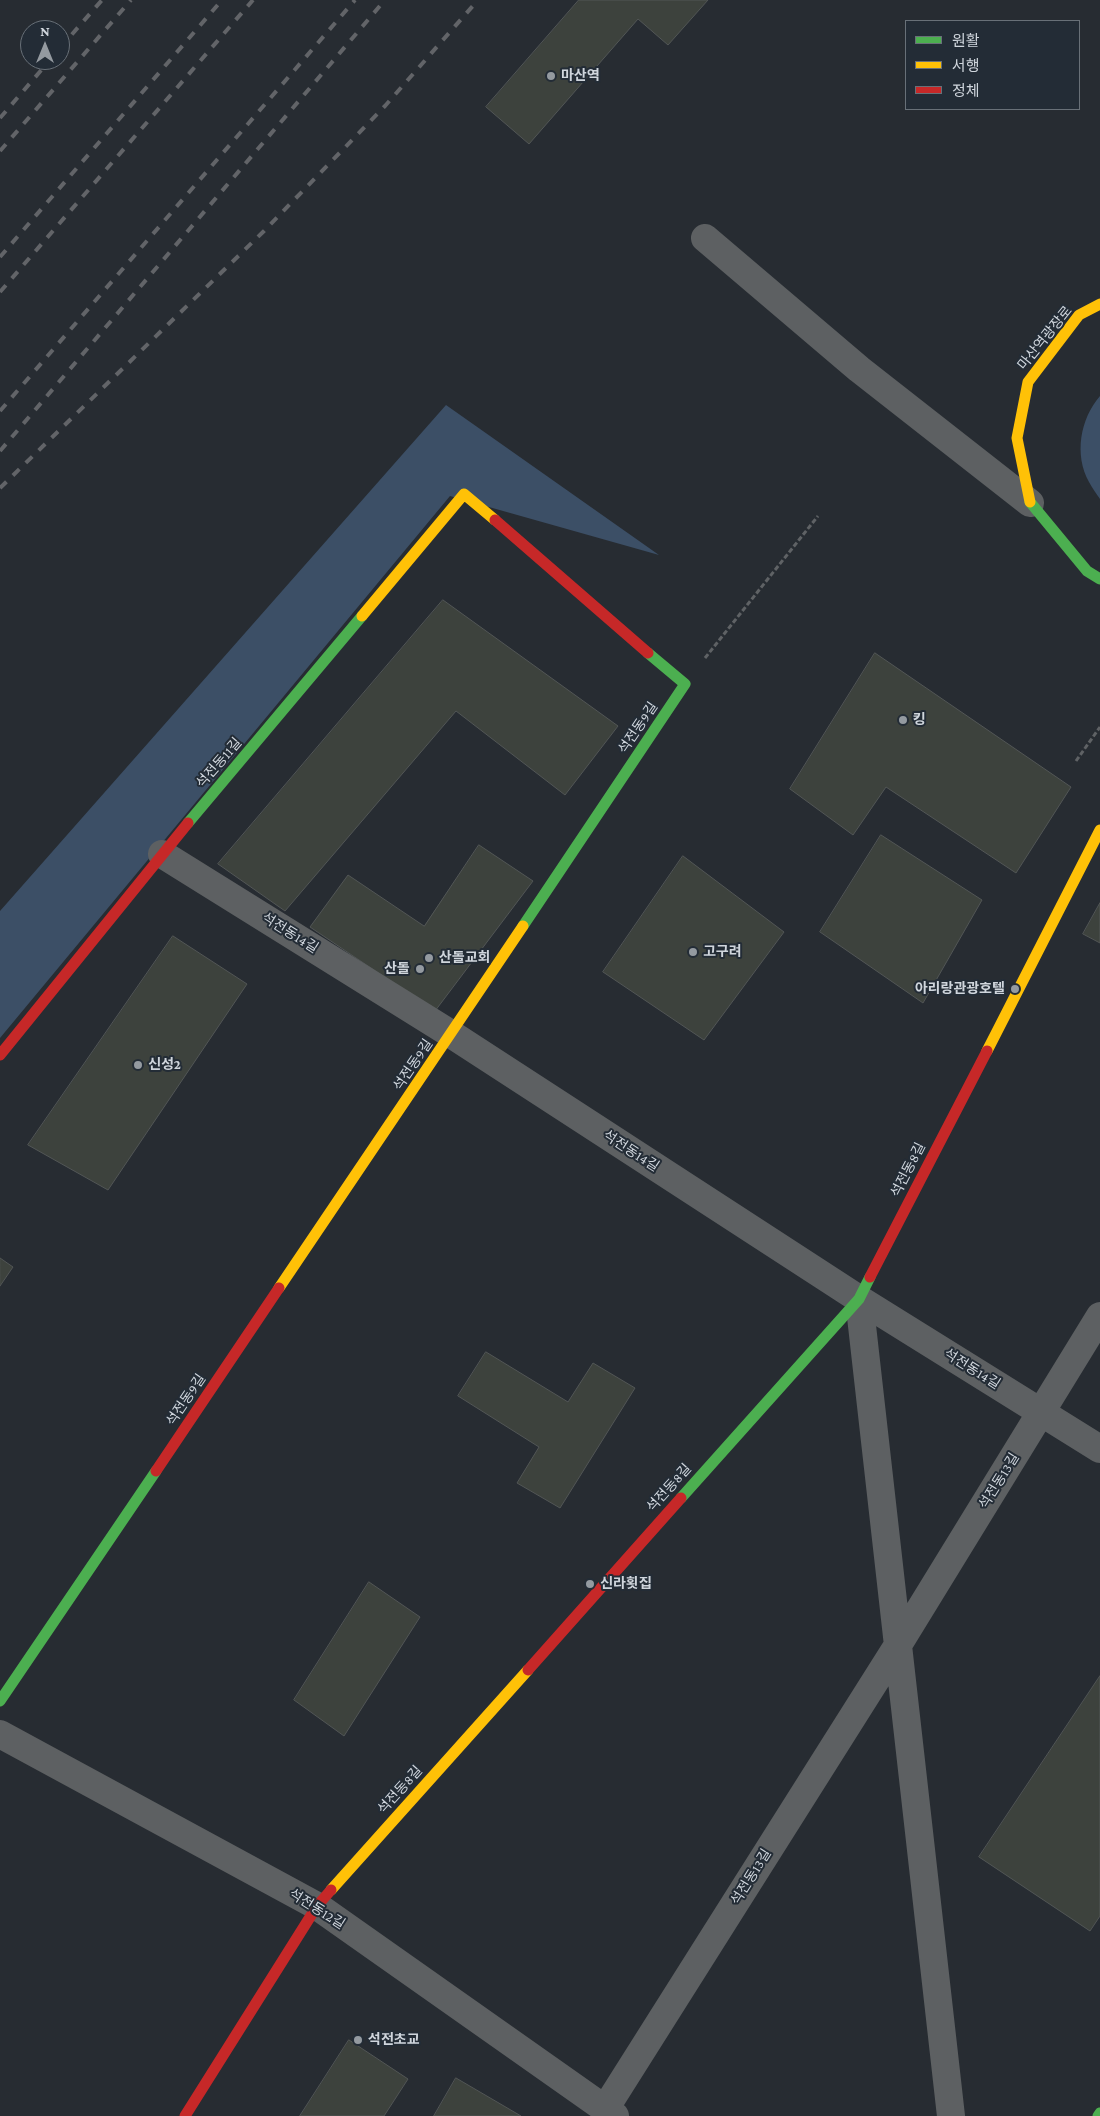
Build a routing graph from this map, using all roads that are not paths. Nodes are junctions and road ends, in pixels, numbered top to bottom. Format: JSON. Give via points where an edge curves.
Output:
{"nodes":[{"id":1,"x":705,"y":238,"type":"dead end"},
{"id":2,"x":1100,"y":304,"type":"edge"},
{"id":3,"x":1030,"y":503,"type":"junction"},
{"id":4,"x":1100,"y":579,"type":"edge"},
{"id":5,"x":684,"y":684,"type":"joint"},
{"id":6,"x":1100,"y":830,"type":"edge"},
{"id":7,"x":162,"y":854,"type":"junction"},
{"id":8,"x":451,"y":1034,"type":"junction"},
{"id":9,"x":0,"y":1054,"type":"edge"},
{"id":10,"x":859,"y":1299,"type":"junction"},
{"id":11,"x":1100,"y":1316,"type":"edge"},
{"id":12,"x":1041,"y":1412,"type":"junction"},
{"id":13,"x":1100,"y":1449,"type":"edge"},
{"id":14,"x":898,"y":1646,"type":"junction"},
{"id":15,"x":0,"y":1701,"type":"edge"},
{"id":16,"x":0,"y":1734,"type":"edge"},
{"id":17,"x":317,"y":1906,"type":"junction"},
{"id":18,"x":610,"y":2112,"type":"edge"},
{"id":19,"x":1100,"y":2113,"type":"edge"},
{"id":20,"x":185,"y":2116,"type":"edge"},
{"id":21,"x":951,"y":2116,"type":"edge"},
{"id":22,"x":1098,"y":2116,"type":"edge"}],
"edges":[{"from":1,"to":3,"type":"street","via":[[859,369]]},
{"from":2,"to":3,"type":"street","name":"마산역광장로","via":[[1079,315],[1028,382],[1017,438]]},
{"from":3,"to":4,"type":"street","name":"마산역광장로","via":[[1087,571]]},
{"from":5,"to":7,"type":"street","name":"석전동11길","via":[[464,494]]},
{"from":5,"to":8,"type":"street","name":"석전동9길"},
{"from":6,"to":10,"type":"street","name":"석전동8길"},
{"from":7,"to":8,"type":"street","name":"석전동14길"},
{"from":7,"to":9,"type":"street","name":"석전동11길"},
{"from":8,"to":10,"type":"street","name":"석전동14길"},
{"from":8,"to":15,"type":"street","name":"석전동9길"},
{"from":10,"to":12,"type":"street","name":"석전동14길"},
{"from":10,"to":14,"type":"street"},
{"from":10,"to":17,"type":"street","name":"석전동8길"},
{"from":11,"to":12,"type":"street","name":"석전동13길"},
{"from":12,"to":13,"type":"street","name":"석전동14길"},
{"from":12,"to":14,"type":"street","name":"석전동13길"},
{"from":14,"to":18,"type":"street","name":"석전동13길"},
{"from":14,"to":21,"type":"street"},
{"from":16,"to":17,"type":"street","name":"석전동12길"},
{"from":17,"to":18,"type":"street","name":"석전동12길"},
{"from":17,"to":20,"type":"street","name":"석전동8길"},
{"from":19,"to":22,"type":"street"}]}
